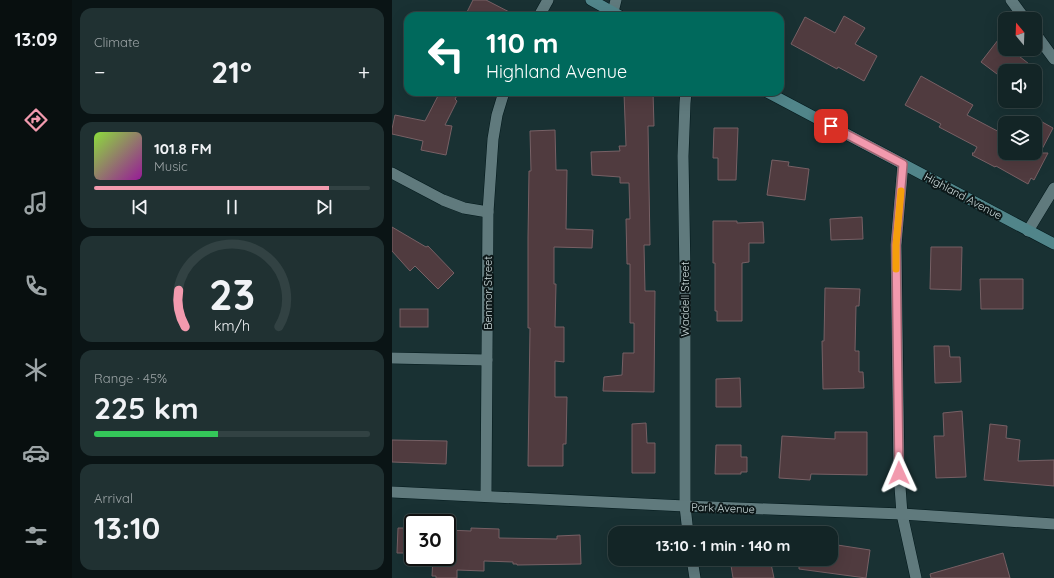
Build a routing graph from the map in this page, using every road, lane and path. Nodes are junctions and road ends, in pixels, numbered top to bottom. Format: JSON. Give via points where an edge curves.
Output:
{"nodes":[{"id":1,"x":548,"y":0,"type":"edge"},
{"id":2,"x":591,"y":0,"type":"edge"},
{"id":3,"x":616,"y":0,"type":"edge"},
{"id":4,"x":1011,"y":0,"type":"edge"},
{"id":5,"x":541,"y":12,"type":"edge"},
{"id":6,"x":612,"y":12,"type":"edge"},
{"id":7,"x":616,"y":12,"type":"edge"},
{"id":8,"x":1020,"y":12,"type":"edge"},
{"id":9,"x":1042,"y":43,"type":"edge"},
{"id":10,"x":1054,"y":59,"type":"edge"},
{"id":11,"x":503,"y":96,"type":"edge"},
{"id":12,"x":686,"y":96,"type":"edge"},
{"id":13,"x":775,"y":96,"type":"edge"},
{"id":14,"x":903,"y":164,"type":"junction"},
{"id":15,"x":392,"y":173,"type":"edge"},
{"id":16,"x":1054,"y":188,"type":"edge"},
{"id":17,"x":488,"y":212,"type":"junction"},
{"id":18,"x":1028,"y":230,"type":"junction"},
{"id":19,"x":1054,"y":244,"type":"edge"},
{"id":20,"x":392,"y":358,"type":"edge"},
{"id":21,"x":488,"y":360,"type":"junction"},
{"id":22,"x":392,"y":492,"type":"edge"},
{"id":23,"x":486,"y":496,"type":"junction"},
{"id":24,"x":685,"y":506,"type":"junction"},
{"id":25,"x":902,"y":514,"type":"junction"},
{"id":26,"x":1054,"y":524,"type":"edge"},
{"id":27,"x":687,"y":526,"type":"edge"},
{"id":28,"x":693,"y":566,"type":"edge"},
{"id":29,"x":695,"y":578,"type":"edge"},
{"id":30,"x":916,"y":578,"type":"edge"}],
"edges":[{"from":1,"to":5,"type":"street"},
{"from":2,"to":6,"type":"main road"},
{"from":3,"to":7,"type":"street"},
{"from":4,"to":8,"type":"street"},
{"from":9,"to":10,"type":"street"},
{"from":11,"to":17,"type":"street","name":"Benmor Street","via":[[493,139]]},
{"from":12,"to":24,"type":"street","name":"Waddell Street","via":[[683,156]]},
{"from":13,"to":14,"type":"main road","name":"Highland Avenue"},
{"from":14,"to":18,"type":"main road","name":"Highland Avenue"},
{"from":14,"to":25,"type":"street","via":[[896,245],[897,421]]},
{"from":15,"to":17,"type":"street","via":[[443,200],[464,208]]},
{"from":16,"to":18,"type":"street"},
{"from":17,"to":21,"type":"street","name":"Benmor Street"},
{"from":18,"to":19,"type":"main road","name":"Highland Avenue"},
{"from":20,"to":21,"type":"street"},
{"from":21,"to":23,"type":"street","name":"Benmor Street"},
{"from":22,"to":23,"type":"street","name":"Park Avenue"},
{"from":23,"to":24,"type":"street","name":"Park Avenue"},
{"from":24,"to":25,"type":"street","name":"Park Avenue"},
{"from":24,"to":27,"type":"street","name":"Waddell Street"},
{"from":25,"to":26,"type":"street","name":"Park Avenue"},
{"from":25,"to":30,"type":"street"},
{"from":28,"to":29,"type":"street"}]}
